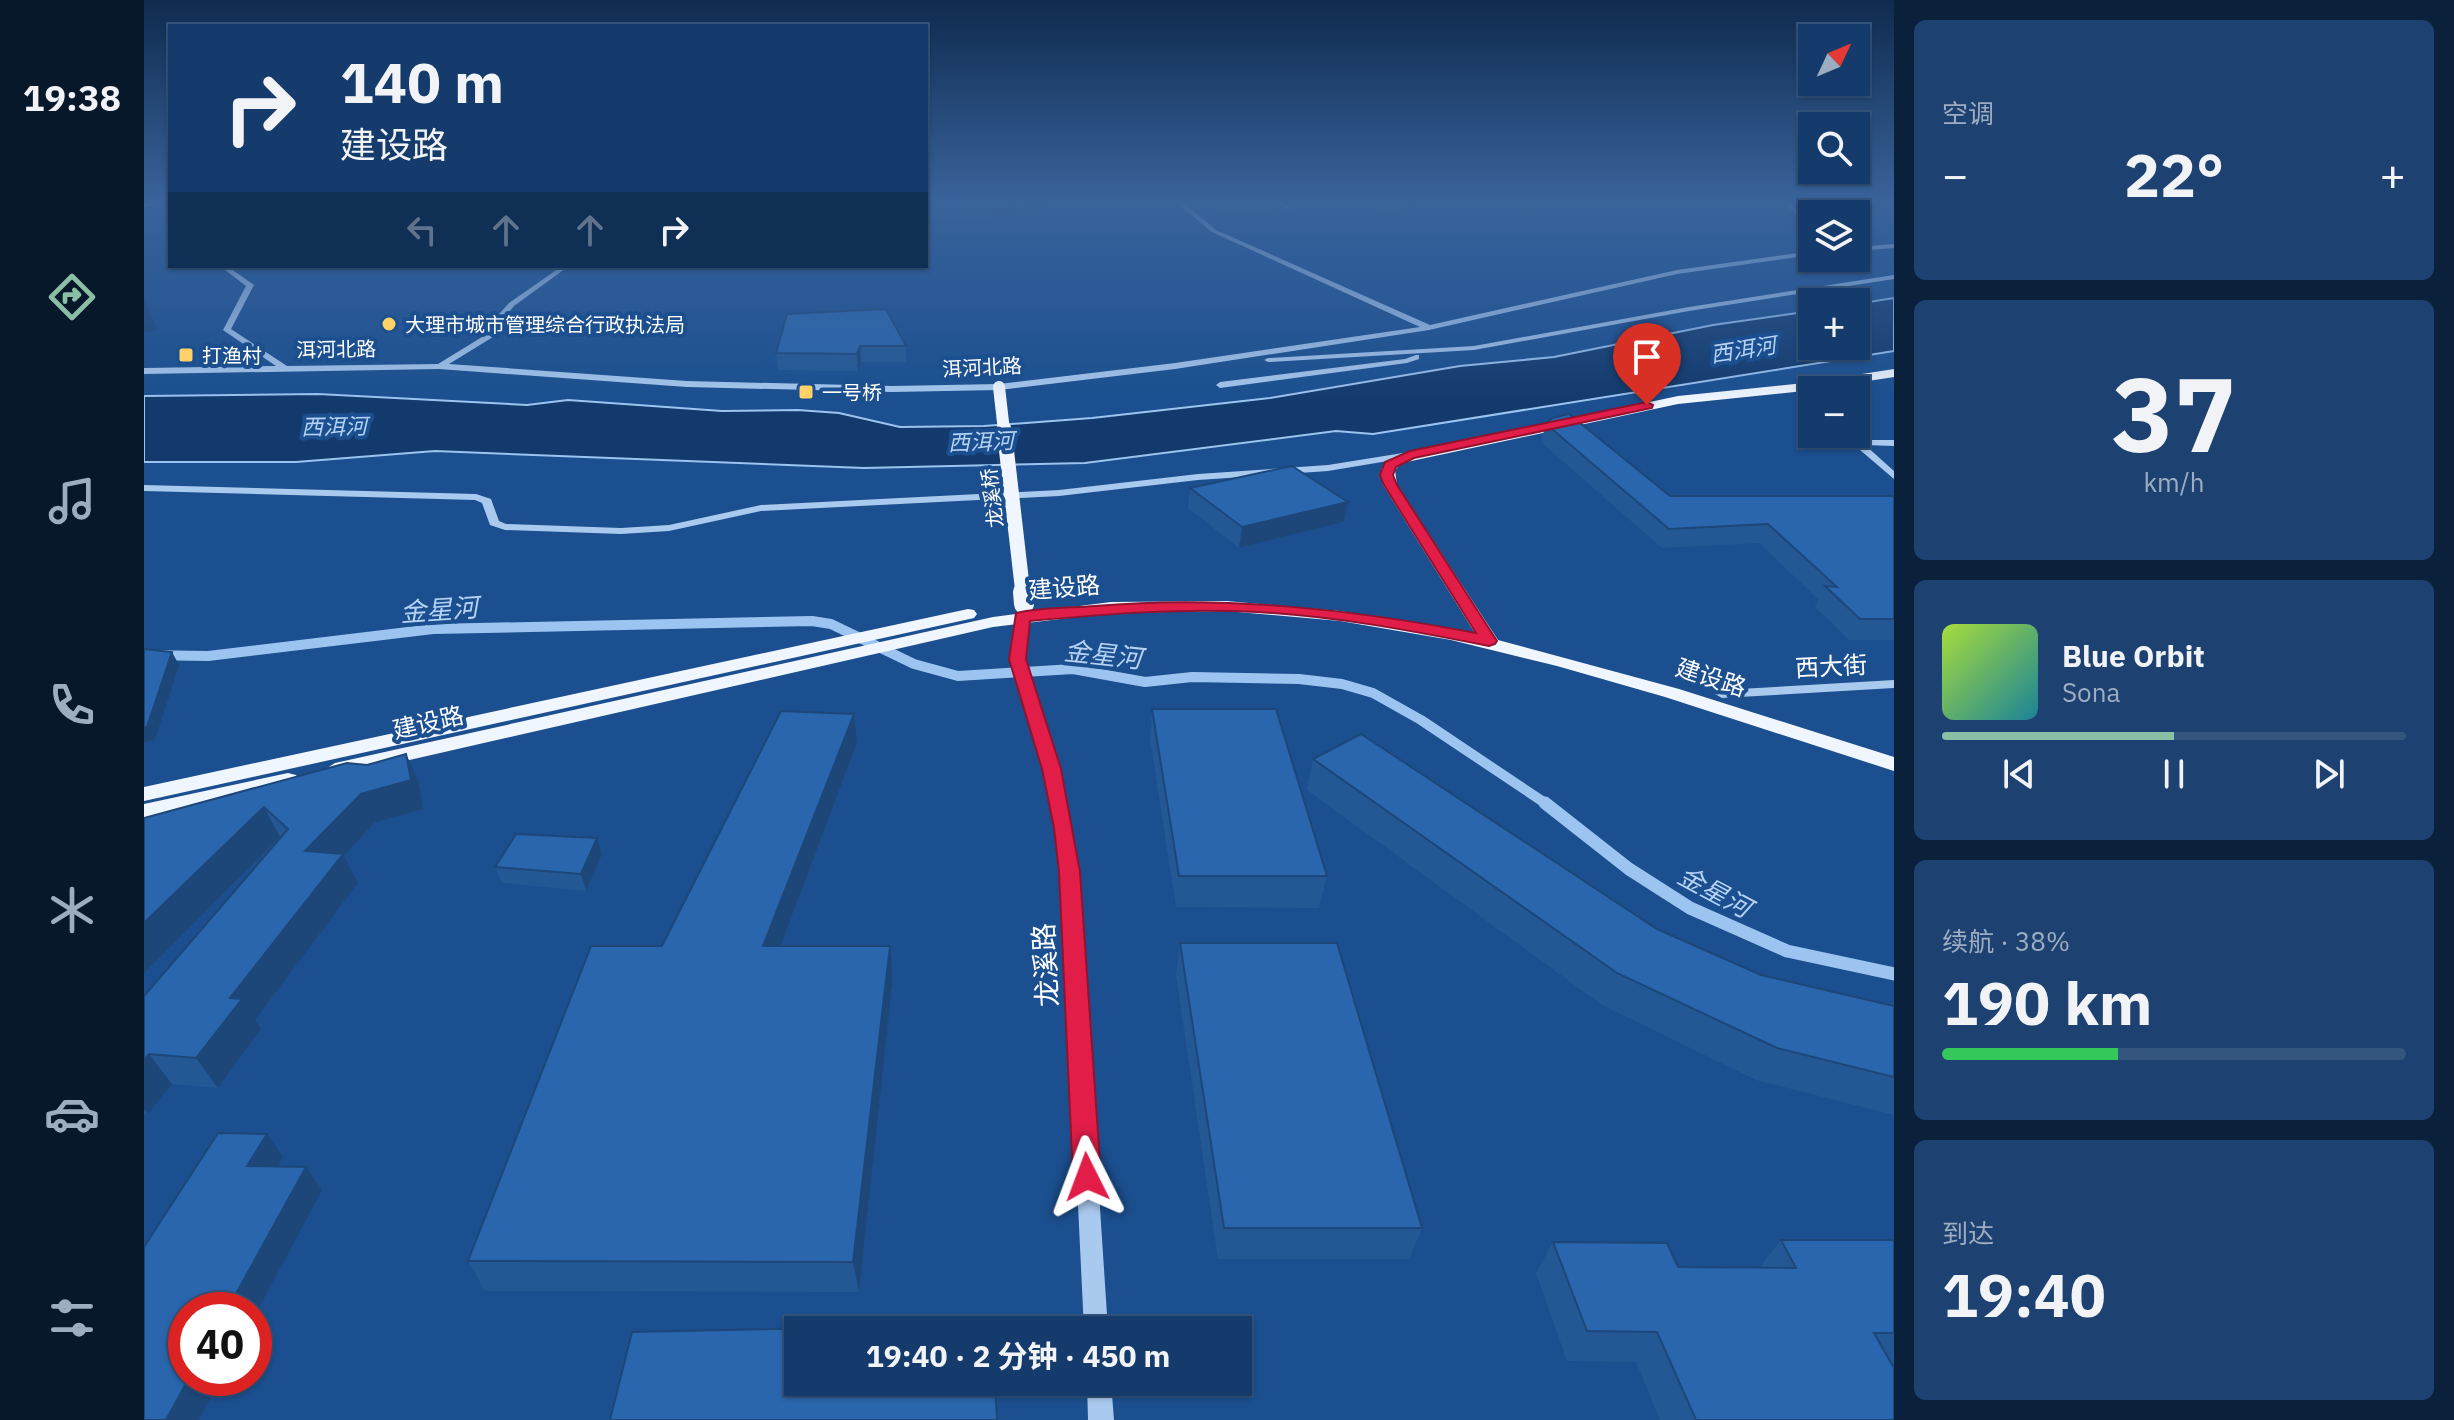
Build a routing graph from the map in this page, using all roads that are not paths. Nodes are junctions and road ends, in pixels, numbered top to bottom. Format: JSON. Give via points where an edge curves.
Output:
{"nodes":[{"id":1,"x":228,"y":269,"type":"edge"},
{"id":2,"x":562,"y":269,"type":"edge"},
{"id":3,"x":1299,"y":269,"type":"edge"},
{"id":4,"x":1696,"y":269,"type":"edge"},
{"id":5,"x":1894,"y":277,"type":"edge"},
{"id":6,"x":1429,"y":328,"type":"junction"},
{"id":7,"x":1430,"y":351,"type":"junction"},
{"id":8,"x":439,"y":366,"type":"junction"},
{"id":9,"x":1175,"y":366,"type":"junction"},
{"id":10,"x":284,"y":368,"type":"junction"},
{"id":11,"x":144,"y":371,"type":"edge"},
{"id":12,"x":1894,"y":373,"type":"edge"},
{"id":13,"x":1220,"y":385,"type":"dead end"},
{"id":14,"x":999,"y":387,"type":"junction"},
{"id":15,"x":1894,"y":443,"type":"edge"},
{"id":16,"x":1410,"y":455,"type":"junction"},
{"id":17,"x":1894,"y":476,"type":"edge"},
{"id":18,"x":144,"y":488,"type":"edge"},
{"id":19,"x":1023,"y":610,"type":"junction"},
{"id":20,"x":1484,"y":633,"type":"junction"},
{"id":21,"x":819,"y":653,"type":"junction"},
{"id":22,"x":1894,"y":684,"type":"edge"},
{"id":23,"x":1722,"y":694,"type":"junction"},
{"id":24,"x":1894,"y":749,"type":"edge"},
{"id":25,"x":1894,"y":764,"type":"edge"},
{"id":26,"x":144,"y":794,"type":"edge"},
{"id":27,"x":144,"y":812,"type":"edge"},
{"id":28,"x":1095,"y":1316,"type":"edge"},
{"id":29,"x":1100,"y":1396,"type":"edge"},
{"id":30,"x":1101,"y":1420,"type":"edge"}],
"edges":[{"from":1,"to":10,"type":"street","via":[[250,285],[227,330]]},
{"from":2,"to":8,"type":"street","via":[[507,309],[493,323],[490,335]]},
{"from":3,"to":6,"type":"street"},
{"from":4,"to":6,"type":"street","name":"洱河北路"},
{"from":5,"to":7,"type":"street","via":[[1506,343]]},
{"from":6,"to":9,"type":"street","name":"洱河北路"},
{"from":7,"to":9,"type":"street"},
{"from":7,"to":13,"type":"street","via":[[1407,361]]},
{"from":8,"to":10,"type":"street","name":"洱河北路"},
{"from":8,"to":14,"type":"street","name":"洱河北路","via":[[687,384]]},
{"from":9,"to":14,"type":"street","name":"洱河北路"},
{"from":10,"to":11,"type":"street","name":"洱河北路"},
{"from":12,"to":16,"type":"main road","via":[[1678,400]]},
{"from":14,"to":19,"type":"main road","name":"龙溪桥","bridge":true},
{"from":15,"to":17,"type":"street","via":[[1856,442]]},
{"from":16,"to":18,"type":"street","via":[[1328,468],[1059,493],[761,508],[689,525],[621,531],[505,527],[494,523],[487,501],[476,497]]},
{"from":16,"to":20,"type":"main road","via":[[1390,465],[1387,478]]},
{"from":19,"to":20,"type":"main road","name":"建设路","via":[[1258,607]]},
{"from":19,"to":21,"type":"main road","name":"建设路"},
{"from":19,"to":28,"type":"street","name":"龙溪路","via":[[1017,659],[1051,769],[1070,872]]},
{"from":20,"to":23,"type":"main road","name":"建设路","via":[[1609,659]]},
{"from":20,"to":25,"type":"main road","name":"建设路"},
{"from":21,"to":26,"type":"main road","name":"建设路"},
{"from":21,"to":27,"type":"main road","name":"建设路"},
{"from":22,"to":23,"type":"street","name":"西大街"},
{"from":23,"to":24,"type":"main road","name":"建设路"},
{"from":29,"to":30,"type":"street"}]}
